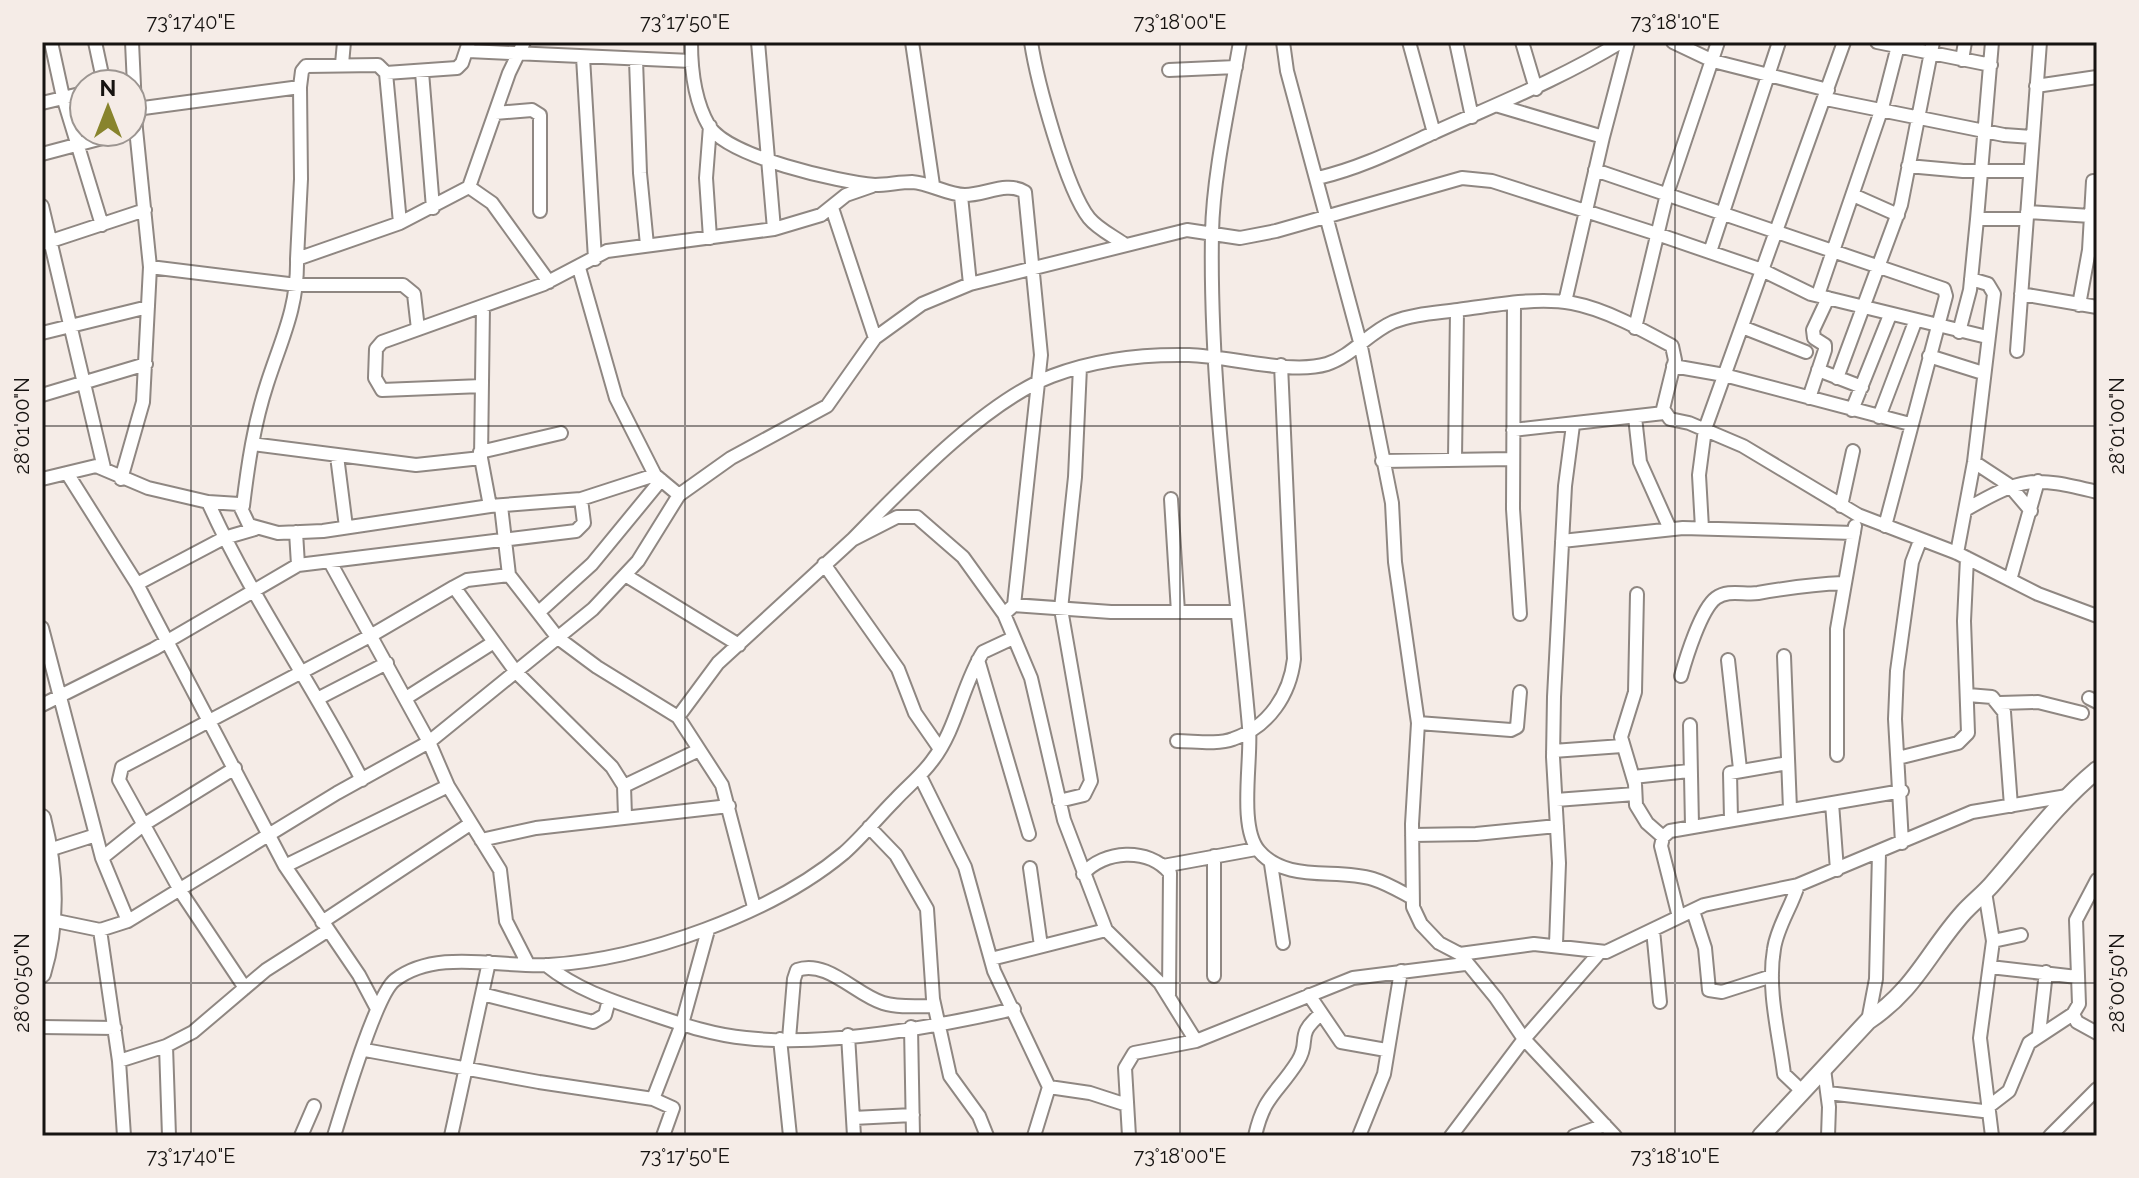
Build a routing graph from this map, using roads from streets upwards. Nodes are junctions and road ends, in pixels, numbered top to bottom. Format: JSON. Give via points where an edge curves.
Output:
{"nodes":[{"id":1,"x":46,"y":42,"type":"edge"},
{"id":2,"x":95,"y":42,"type":"edge"},
{"id":3,"x":132,"y":42,"type":"edge"},
{"id":4,"x":344,"y":42,"type":"edge"},
{"id":5,"x":524,"y":42,"type":"edge"},
{"id":6,"x":691,"y":42,"type":"edge"},
{"id":7,"x":758,"y":42,"type":"edge"},
{"id":8,"x":912,"y":42,"type":"edge"},
{"id":9,"x":1031,"y":42,"type":"edge"},
{"id":10,"x":1240,"y":42,"type":"edge"},
{"id":11,"x":1283,"y":42,"type":"edge"},
{"id":12,"x":1409,"y":42,"type":"edge"},
{"id":13,"x":1456,"y":42,"type":"edge"},
{"id":14,"x":1522,"y":42,"type":"edge"},
{"id":15,"x":1621,"y":42,"type":"edge"},
{"id":16,"x":1628,"y":42,"type":"edge"},
{"id":17,"x":1718,"y":42,"type":"edge"},
{"id":18,"x":1779,"y":42,"type":"edge"},
{"id":19,"x":1844,"y":42,"type":"edge"},
{"id":20,"x":1877,"y":42,"type":"edge"},
{"id":21,"x":1965,"y":42,"type":"edge"},
{"id":22,"x":1992,"y":42,"type":"edge"},
{"id":23,"x":2040,"y":42,"type":"edge"},
{"id":24,"x":1679,"y":43,"type":"edge"},
{"id":25,"x":1899,"y":44,"type":"edge"},
{"id":26,"x":468,"y":46,"type":"edge"},
{"id":27,"x":1932,"y":48,"type":"edge"},
{"id":28,"x":518,"y":55,"type":"junction"},
{"id":29,"x":583,"y":57,"type":"junction"},
{"id":30,"x":636,"y":60,"type":"junction"},
{"id":31,"x":1962,"y":60,"type":"junction"},
{"id":32,"x":691,"y":61,"type":"junction"},
{"id":33,"x":1713,"y":61,"type":"junction"},
{"id":34,"x":342,"y":64,"type":"junction"},
{"id":35,"x":1991,"y":65,"type":"junction"},
{"id":36,"x":1236,"y":67,"type":"junction"},
{"id":37,"x":101,"y":68,"type":"edge"},
{"id":38,"x":132,"y":68,"type":"edge"},
{"id":39,"x":1169,"y":70,"type":"dead end"},
{"id":40,"x":422,"y":72,"type":"junction"},
{"id":41,"x":386,"y":73,"type":"junction"},
{"id":42,"x":1769,"y":73,"type":"junction"},
{"id":43,"x":2097,"y":77,"type":"edge"},
{"id":44,"x":2036,"y":86,"type":"junction"},
{"id":45,"x":300,"y":87,"type":"junction"},
{"id":46,"x":1536,"y":89,"type":"junction"},
{"id":47,"x":1827,"y":95,"type":"junction"},
{"id":48,"x":68,"y":96,"type":"edge"},
{"id":49,"x":63,"y":97,"type":"junction"},
{"id":50,"x":42,"y":103,"type":"edge"},
{"id":51,"x":1499,"y":106,"type":"junction"},
{"id":52,"x":148,"y":107,"type":"edge"},
{"id":53,"x":1882,"y":108,"type":"junction"},
{"id":54,"x":495,"y":113,"type":"junction"},
{"id":55,"x":68,"y":114,"type":"edge"},
{"id":56,"x":1472,"y":117,"type":"junction"},
{"id":57,"x":1918,"y":118,"type":"junction"},
{"id":58,"x":710,"y":126,"type":"junction"},
{"id":59,"x":1984,"y":131,"type":"junction"},
{"id":60,"x":1434,"y":133,"type":"junction"},
{"id":61,"x":1603,"y":137,"type":"junction"},
{"id":62,"x":2032,"y":137,"type":"junction"},
{"id":63,"x":68,"y":148,"type":"edge"},
{"id":64,"x":78,"y":148,"type":"edge"},
{"id":65,"x":134,"y":148,"type":"edge"},
{"id":66,"x":42,"y":154,"type":"edge"},
{"id":67,"x":769,"y":161,"type":"junction"},
{"id":68,"x":1908,"y":166,"type":"junction"},
{"id":69,"x":1595,"y":170,"type":"junction"},
{"id":70,"x":1981,"y":171,"type":"junction"},
{"id":71,"x":2030,"y":171,"type":"junction"},
{"id":72,"x":1318,"y":178,"type":"junction"},
{"id":73,"x":2078,"y":181,"type":"dead end"},
{"id":74,"x":2095,"y":181,"type":"edge"},
{"id":75,"x":875,"y":185,"type":"junction"},
{"id":76,"x":933,"y":185,"type":"junction"},
{"id":77,"x":469,"y":187,"type":"junction"},
{"id":78,"x":1667,"y":194,"type":"junction"},
{"id":79,"x":1853,"y":195,"type":"junction"},
{"id":80,"x":961,"y":196,"type":"junction"},
{"id":81,"x":42,"y":206,"type":"edge"},
{"id":82,"x":433,"y":208,"type":"junction"},
{"id":83,"x":832,"y":208,"type":"junction"},
{"id":84,"x":145,"y":210,"type":"junction"},
{"id":85,"x":540,"y":211,"type":"dead end"},
{"id":86,"x":1584,"y":211,"type":"junction"},
{"id":87,"x":1898,"y":215,"type":"junction"},
{"id":88,"x":1723,"y":216,"type":"junction"},
{"id":89,"x":2026,"y":216,"type":"junction"},
{"id":90,"x":2091,"y":216,"type":"junction"},
{"id":91,"x":1329,"y":217,"type":"junction"},
{"id":92,"x":1977,"y":219,"type":"junction"},
{"id":93,"x":400,"y":223,"type":"junction"},
{"id":94,"x":102,"y":225,"type":"junction"},
{"id":95,"x":774,"y":229,"type":"junction"},
{"id":96,"x":1212,"y":231,"type":"junction"},
{"id":97,"x":1778,"y":232,"type":"junction"},
{"id":98,"x":1657,"y":234,"type":"junction"},
{"id":99,"x":710,"y":238,"type":"junction"},
{"id":100,"x":46,"y":242,"type":"edge"},
{"id":101,"x":1124,"y":244,"type":"junction"},
{"id":102,"x":647,"y":245,"type":"junction"},
{"id":103,"x":1833,"y":251,"type":"junction"},
{"id":104,"x":1710,"y":252,"type":"junction"},
{"id":105,"x":297,"y":259,"type":"junction"},
{"id":106,"x":595,"y":259,"type":"junction"},
{"id":107,"x":1881,"y":265,"type":"junction"},
{"id":108,"x":150,"y":267,"type":"junction"},
{"id":109,"x":579,"y":268,"type":"junction"},
{"id":110,"x":1035,"y":269,"type":"junction"},
{"id":111,"x":1762,"y":270,"type":"junction"},
{"id":112,"x":1971,"y":279,"type":"junction"},
{"id":113,"x":549,"y":282,"type":"junction"},
{"id":114,"x":970,"y":284,"type":"junction"},
{"id":115,"x":297,"y":285,"type":"junction"},
{"id":116,"x":1994,"y":294,"type":"junction"},
{"id":117,"x":1823,"y":297,"type":"junction"},
{"id":118,"x":2021,"y":297,"type":"junction"},
{"id":119,"x":1565,"y":302,"type":"junction"},
{"id":120,"x":1514,"y":304,"type":"junction"},
{"id":121,"x":2079,"y":305,"type":"junction"},
{"id":122,"x":483,"y":306,"type":"junction"},
{"id":123,"x":148,"y":307,"type":"junction"},
{"id":124,"x":2097,"y":307,"type":"edge"},
{"id":125,"x":1863,"y":309,"type":"junction"},
{"id":126,"x":1457,"y":311,"type":"junction"},
{"id":127,"x":1890,"y":315,"type":"junction"},
{"id":128,"x":1915,"y":322,"type":"junction"},
{"id":129,"x":72,"y":324,"type":"junction"},
{"id":130,"x":1742,"y":327,"type":"junction"},
{"id":131,"x":1938,"y":327,"type":"junction"},
{"id":132,"x":1635,"y":328,"type":"junction"},
{"id":133,"x":418,"y":329,"type":"junction"},
{"id":134,"x":1959,"y":332,"type":"junction"},
{"id":135,"x":42,"y":333,"type":"edge"},
{"id":136,"x":1987,"y":337,"type":"junction"},
{"id":137,"x":875,"y":338,"type":"junction"},
{"id":138,"x":1360,"y":342,"type":"junction"},
{"id":139,"x":2017,"y":351,"type":"dead end"},
{"id":140,"x":1806,"y":352,"type":"dead end"},
{"id":141,"x":1217,"y":356,"type":"junction"},
{"id":142,"x":1929,"y":356,"type":"junction"},
{"id":143,"x":1873,"y":360,"type":"junction"},
{"id":144,"x":146,"y":364,"type":"junction"},
{"id":145,"x":1281,"y":365,"type":"junction"},
{"id":146,"x":1673,"y":366,"type":"junction"},
{"id":147,"x":1080,"y":367,"type":"junction"},
{"id":148,"x":1818,"y":370,"type":"junction"},
{"id":149,"x":1896,"y":370,"type":"junction"},
{"id":150,"x":1983,"y":373,"type":"junction"},
{"id":151,"x":1724,"y":375,"type":"junction"},
{"id":152,"x":1837,"y":378,"type":"junction"},
{"id":153,"x":1038,"y":382,"type":"junction"},
{"id":154,"x":85,"y":384,"type":"junction"},
{"id":155,"x":482,"y":386,"type":"junction"},
{"id":156,"x":1862,"y":387,"type":"junction"},
{"id":157,"x":42,"y":395,"type":"edge"},
{"id":158,"x":1809,"y":398,"type":"junction"},
{"id":159,"x":1852,"y":410,"type":"junction"},
{"id":160,"x":1664,"y":413,"type":"junction"},
{"id":161,"x":1635,"y":417,"type":"junction"},
{"id":162,"x":1879,"y":417,"type":"junction"},
{"id":163,"x":1910,"y":424,"type":"junction"},
{"id":164,"x":1573,"y":425,"type":"junction"},
{"id":165,"x":1705,"y":429,"type":"junction"},
{"id":166,"x":1513,"y":430,"type":"junction"},
{"id":167,"x":561,"y":433,"type":"dead end"},
{"id":168,"x":252,"y":444,"type":"junction"},
{"id":169,"x":1853,"y":451,"type":"dead end"},
{"id":170,"x":480,"y":455,"type":"junction"},
{"id":171,"x":337,"y":456,"type":"junction"},
{"id":172,"x":1455,"y":458,"type":"junction"},
{"id":173,"x":1513,"y":459,"type":"junction"},
{"id":174,"x":1382,"y":461,"type":"junction"},
{"id":175,"x":1974,"y":462,"type":"junction"},
{"id":176,"x":104,"y":468,"type":"junction"},
{"id":177,"x":67,"y":473,"type":"junction"},
{"id":178,"x":658,"y":477,"type":"junction"},
{"id":179,"x":42,"y":479,"type":"edge"},
{"id":180,"x":121,"y":479,"type":"junction"},
{"id":181,"x":2038,"y":481,"type":"junction"},
{"id":182,"x":2009,"y":485,"type":"junction"},
{"id":183,"x":2097,"y":492,"type":"edge"},
{"id":184,"x":679,"y":495,"type":"junction"},
{"id":185,"x":581,"y":499,"type":"junction"},
{"id":186,"x":1171,"y":499,"type":"dead end"},
{"id":187,"x":208,"y":502,"type":"junction"},
{"id":188,"x":243,"y":506,"type":"junction"},
{"id":189,"x":496,"y":506,"type":"junction"},
{"id":190,"x":1841,"y":506,"type":"junction"},
{"id":191,"x":1965,"y":510,"type":"junction"},
{"id":192,"x":2031,"y":511,"type":"junction"},
{"id":193,"x":1858,"y":515,"type":"junction"},
{"id":194,"x":1885,"y":526,"type":"junction"},
{"id":195,"x":346,"y":527,"type":"junction"},
{"id":196,"x":1702,"y":528,"type":"junction"},
{"id":197,"x":255,"y":529,"type":"junction"},
{"id":198,"x":1670,"y":529,"type":"junction"},
{"id":199,"x":296,"y":532,"type":"junction"},
{"id":200,"x":1854,"y":533,"type":"junction"},
{"id":201,"x":224,"y":538,"type":"junction"},
{"id":202,"x":505,"y":539,"type":"junction"},
{"id":203,"x":852,"y":540,"type":"junction"},
{"id":204,"x":1562,"y":541,"type":"junction"},
{"id":205,"x":1920,"y":541,"type":"junction"},
{"id":206,"x":1962,"y":555,"type":"junction"},
{"id":207,"x":330,"y":562,"type":"junction"},
{"id":208,"x":824,"y":564,"type":"junction"},
{"id":209,"x":298,"y":565,"type":"junction"},
{"id":210,"x":509,"y":575,"type":"junction"},
{"id":211,"x":625,"y":575,"type":"junction"},
{"id":212,"x":2010,"y":580,"type":"junction"},
{"id":213,"x":1843,"y":583,"type":"junction"},
{"id":214,"x":137,"y":584,"type":"junction"},
{"id":215,"x":454,"y":587,"type":"junction"},
{"id":216,"x":256,"y":592,"type":"junction"},
{"id":217,"x":1637,"y":594,"type":"dead end"},
{"id":218,"x":1061,"y":609,"type":"junction"},
{"id":219,"x":1009,"y":610,"type":"junction"},
{"id":220,"x":539,"y":612,"type":"junction"},
{"id":221,"x":1178,"y":612,"type":"junction"},
{"id":222,"x":1236,"y":612,"type":"junction"},
{"id":223,"x":1520,"y":614,"type":"dead end"},
{"id":224,"x":2097,"y":616,"type":"edge"},
{"id":225,"x":42,"y":628,"type":"edge"},
{"id":226,"x":372,"y":635,"type":"junction"},
{"id":227,"x":558,"y":638,"type":"junction"},
{"id":228,"x":1013,"y":638,"type":"junction"},
{"id":229,"x":168,"y":640,"type":"junction"},
{"id":230,"x":494,"y":642,"type":"junction"},
{"id":231,"x":739,"y":645,"type":"junction"},
{"id":232,"x":1784,"y":656,"type":"dead end"},
{"id":233,"x":978,"y":660,"type":"junction"},
{"id":234,"x":1728,"y":660,"type":"dead end"},
{"id":235,"x":387,"y":663,"type":"junction"},
{"id":236,"x":304,"y":671,"type":"junction"},
{"id":237,"x":516,"y":672,"type":"junction"},
{"id":238,"x":1681,"y":676,"type":"dead end"},
{"id":239,"x":1520,"y":692,"type":"dead end"},
{"id":240,"x":1968,"y":695,"type":"junction"},
{"id":241,"x":61,"y":697,"type":"junction"},
{"id":242,"x":319,"y":698,"type":"junction"},
{"id":243,"x":406,"y":698,"type":"junction"},
{"id":244,"x":2000,"y":703,"type":"junction"},
{"id":245,"x":42,"y":705,"type":"edge"},
{"id":246,"x":2082,"y":713,"type":"dead end"},
{"id":247,"x":678,"y":717,"type":"junction"},
{"id":248,"x":211,"y":721,"type":"junction"},
{"id":249,"x":1418,"y":723,"type":"junction"},
{"id":250,"x":1690,"y":725,"type":"dead end"},
{"id":251,"x":1250,"y":730,"type":"junction"},
{"id":252,"x":1177,"y":741,"type":"dead end"},
{"id":253,"x":429,"y":742,"type":"junction"},
{"id":254,"x":1622,"y":746,"type":"junction"},
{"id":255,"x":940,"y":749,"type":"junction"},
{"id":256,"x":699,"y":750,"type":"junction"},
{"id":257,"x":1553,"y":751,"type":"junction"},
{"id":258,"x":1837,"y":755,"type":"dead end"},
{"id":259,"x":1898,"y":758,"type":"junction"},
{"id":260,"x":1788,"y":763,"type":"junction"},
{"id":261,"x":235,"y":768,"type":"junction"},
{"id":262,"x":1740,"y":769,"type":"junction"},
{"id":263,"x":2097,"y":770,"type":"edge"},
{"id":264,"x":1689,"y":771,"type":"junction"},
{"id":265,"x":920,"y":776,"type":"junction"},
{"id":266,"x":1633,"y":777,"type":"junction"},
{"id":267,"x":362,"y":780,"type":"junction"},
{"id":268,"x":448,"y":786,"type":"junction"},
{"id":269,"x":624,"y":786,"type":"junction"},
{"id":270,"x":1902,"y":791,"type":"junction"},
{"id":271,"x":1635,"y":794,"type":"junction"},
{"id":272,"x":2067,"y":796,"type":"junction"},
{"id":273,"x":1556,"y":800,"type":"junction"},
{"id":274,"x":1059,"y":801,"type":"junction"},
{"id":275,"x":1832,"y":803,"type":"junction"},
{"id":276,"x":729,"y":806,"type":"junction"},
{"id":277,"x":2011,"y":806,"type":"junction"},
{"id":278,"x":1790,"y":809,"type":"junction"},
{"id":279,"x":625,"y":816,"type":"junction"},
{"id":280,"x":42,"y":818,"type":"edge"},
{"id":281,"x":1731,"y":819,"type":"junction"},
{"id":282,"x":470,"y":824,"type":"junction"},
{"id":283,"x":143,"y":825,"type":"junction"},
{"id":284,"x":1692,"y":825,"type":"junction"},
{"id":285,"x":1557,"y":826,"type":"junction"},
{"id":286,"x":869,"y":827,"type":"junction"},
{"id":287,"x":1029,"y":834,"type":"dead end"},
{"id":288,"x":96,"y":835,"type":"junction"},
{"id":289,"x":1412,"y":835,"type":"junction"},
{"id":290,"x":269,"y":836,"type":"junction"},
{"id":291,"x":1663,"y":837,"type":"junction"},
{"id":292,"x":481,"y":840,"type":"junction"},
{"id":293,"x":1902,"y":843,"type":"junction"},
{"id":294,"x":1256,"y":849,"type":"junction"},
{"id":295,"x":49,"y":850,"type":"junction"},
{"id":296,"x":1879,"y":853,"type":"junction"},
{"id":297,"x":1214,"y":856,"type":"junction"},
{"id":298,"x":102,"y":858,"type":"junction"},
{"id":299,"x":1271,"y":864,"type":"junction"},
{"id":300,"x":285,"y":866,"type":"junction"},
{"id":301,"x":1163,"y":866,"type":"junction"},
{"id":302,"x":1030,"y":868,"type":"dead end"},
{"id":303,"x":1837,"y":870,"type":"junction"},
{"id":304,"x":1083,"y":874,"type":"junction"},
{"id":305,"x":2097,"y":880,"type":"edge"},
{"id":306,"x":1798,"y":885,"type":"junction"},
{"id":307,"x":47,"y":890,"type":"edge"},
{"id":308,"x":181,"y":892,"type":"junction"},
{"id":309,"x":1985,"y":892,"type":"junction"},
{"id":310,"x":1411,"y":897,"type":"junction"},
{"id":311,"x":754,"y":907,"type":"junction"},
{"id":312,"x":1693,"y":911,"type":"junction"},
{"id":313,"x":1679,"y":917,"type":"junction"},
{"id":314,"x":47,"y":919,"type":"edge"},
{"id":315,"x":128,"y":921,"type":"junction"},
{"id":316,"x":325,"y":926,"type":"junction"},
{"id":317,"x":100,"y":930,"type":"junction"},
{"id":318,"x":708,"y":930,"type":"junction"},
{"id":319,"x":1106,"y":930,"type":"junction"},
{"id":320,"x":1653,"y":930,"type":"junction"},
{"id":321,"x":2021,"y":935,"type":"dead end"},
{"id":322,"x":1993,"y":941,"type":"junction"},
{"id":323,"x":1283,"y":943,"type":"dead end"},
{"id":324,"x":1556,"y":944,"type":"junction"},
{"id":325,"x":1041,"y":946,"type":"junction"},
{"id":326,"x":1600,"y":952,"type":"junction"},
{"id":327,"x":991,"y":959,"type":"junction"},
{"id":328,"x":1463,"y":959,"type":"junction"},
{"id":329,"x":489,"y":962,"type":"junction"},
{"id":330,"x":528,"y":964,"type":"junction"},
{"id":331,"x":546,"y":965,"type":"junction"},
{"id":332,"x":1990,"y":967,"type":"junction"},
{"id":333,"x":1401,"y":971,"type":"junction"},
{"id":334,"x":2046,"y":972,"type":"junction"},
{"id":335,"x":42,"y":974,"type":"edge"},
{"id":336,"x":1214,"y":976,"type":"dead end"},
{"id":337,"x":1772,"y":976,"type":"junction"},
{"id":338,"x":2077,"y":977,"type":"junction"},
{"id":339,"x":245,"y":988,"type":"junction"},
{"id":340,"x":482,"y":994,"type":"junction"},
{"id":341,"x":1309,"y":995,"type":"junction"},
{"id":342,"x":1169,"y":996,"type":"junction"},
{"id":343,"x":609,"y":1000,"type":"junction"},
{"id":344,"x":1660,"y":1002,"type":"dead end"},
{"id":345,"x":934,"y":1006,"type":"junction"},
{"id":346,"x":376,"y":1007,"type":"junction"},
{"id":347,"x":1014,"y":1009,"type":"junction"},
{"id":348,"x":1321,"y":1014,"type":"junction"},
{"id":349,"x":2073,"y":1014,"type":"junction"},
{"id":350,"x":1868,"y":1021,"type":"junction"},
{"id":351,"x":937,"y":1023,"type":"junction"},
{"id":352,"x":682,"y":1024,"type":"junction"},
{"id":353,"x":42,"y":1027,"type":"edge"},
{"id":354,"x":911,"y":1027,"type":"junction"},
{"id":355,"x":115,"y":1028,"type":"junction"},
{"id":356,"x":2097,"y":1033,"type":"edge"},
{"id":357,"x":2039,"y":1034,"type":"junction"},
{"id":358,"x":848,"y":1035,"type":"junction"},
{"id":359,"x":784,"y":1039,"type":"junction"},
{"id":360,"x":1524,"y":1039,"type":"junction"},
{"id":361,"x":1196,"y":1041,"type":"junction"},
{"id":362,"x":166,"y":1046,"type":"junction"},
{"id":363,"x":365,"y":1050,"type":"junction"},
{"id":364,"x":1386,"y":1050,"type":"junction"},
{"id":365,"x":119,"y":1061,"type":"junction"},
{"id":366,"x":465,"y":1068,"type":"junction"},
{"id":367,"x":1824,"y":1069,"type":"junction"},
{"id":368,"x":1049,"y":1087,"type":"junction"},
{"id":369,"x":2097,"y":1089,"type":"edge"},
{"id":370,"x":1803,"y":1092,"type":"junction"},
{"id":371,"x":1828,"y":1093,"type":"junction"},
{"id":372,"x":653,"y":1099,"type":"junction"},
{"id":373,"x":1127,"y":1105,"type":"junction"},
{"id":374,"x":314,"y":1106,"type":"dead end"},
{"id":375,"x":1987,"y":1110,"type":"junction"},
{"id":376,"x":913,"y":1115,"type":"junction"},
{"id":377,"x":853,"y":1118,"type":"junction"},
{"id":378,"x":1605,"y":1125,"type":"junction"},
{"id":379,"x":124,"y":1136,"type":"edge"},
{"id":380,"x":169,"y":1136,"type":"edge"},
{"id":381,"x":301,"y":1136,"type":"edge"},
{"id":382,"x":334,"y":1136,"type":"edge"},
{"id":383,"x":451,"y":1136,"type":"edge"},
{"id":384,"x":663,"y":1136,"type":"edge"},
{"id":385,"x":790,"y":1136,"type":"edge"},
{"id":386,"x":854,"y":1136,"type":"edge"},
{"id":387,"x":913,"y":1136,"type":"edge"},
{"id":388,"x":987,"y":1136,"type":"edge"},
{"id":389,"x":1034,"y":1136,"type":"edge"},
{"id":390,"x":1129,"y":1136,"type":"edge"},
{"id":391,"x":1255,"y":1136,"type":"edge"},
{"id":392,"x":1359,"y":1136,"type":"edge"},
{"id":393,"x":1452,"y":1136,"type":"edge"},
{"id":394,"x":1574,"y":1136,"type":"edge"},
{"id":395,"x":1615,"y":1136,"type":"edge"},
{"id":396,"x":1761,"y":1136,"type":"edge"},
{"id":397,"x":1828,"y":1136,"type":"edge"},
{"id":398,"x":1992,"y":1136,"type":"edge"},
{"id":399,"x":2050,"y":1136,"type":"edge"}],
"edges":[{"from":1,"to":49,"type":"street"},
{"from":2,"to":37,"type":"street"},
{"from":3,"to":38,"type":"street"},
{"from":4,"to":34,"type":"street"},
{"from":5,"to":28,"type":"street"},
{"from":6,"to":32,"type":"street"},
{"from":7,"to":67,"type":"street"},
{"from":8,"to":76,"type":"street"},
{"from":9,"to":101,"type":"street","via":[[1036,75],[1073,187],[1091,220]]},
{"from":10,"to":36,"type":"street"},
{"from":11,"to":72,"type":"street"},
{"from":12,"to":60,"type":"street"},
{"from":13,"to":56,"type":"street"},
{"from":14,"to":46,"type":"street"},
{"from":15,"to":46,"type":"street"},
{"from":16,"to":61,"type":"street"},
{"from":17,"to":33,"type":"street"},
{"from":18,"to":42,"type":"street"},
{"from":19,"to":47,"type":"street"},
{"from":20,"to":25,"type":"street"},
{"from":21,"to":31,"type":"street"},
{"from":22,"to":35,"type":"street"},
{"from":23,"to":44,"type":"street"},
{"from":24,"to":33,"type":"street"},
{"from":25,"to":27,"type":"street"},
{"from":25,"to":53,"type":"street"},
{"from":26,"to":28,"type":"street"},
{"from":26,"to":40,"type":"street","via":[[457,68]]},
{"from":27,"to":31,"type":"street"},
{"from":27,"to":57,"type":"street"},
{"from":28,"to":29,"type":"street"},
{"from":28,"to":54,"type":"street"},
{"from":29,"to":30,"type":"street"},
{"from":29,"to":106,"type":"street"},
{"from":30,"to":32,"type":"street"},
{"from":30,"to":102,"type":"street"},
{"from":31,"to":35,"type":"street"},
{"from":32,"to":58,"type":"street"},
{"from":33,"to":42,"type":"street"},
{"from":33,"to":78,"type":"street"},
{"from":34,"to":41,"type":"street","via":[[378,65]]},
{"from":34,"to":45,"type":"street","via":[[306,66]]},
{"from":35,"to":59,"type":"street"},
{"from":36,"to":39,"type":"street"},
{"from":36,"to":96,"type":"street"},
{"from":40,"to":41,"type":"street"},
{"from":40,"to":82,"type":"street"},
{"from":41,"to":93,"type":"street"},
{"from":42,"to":47,"type":"street"},
{"from":42,"to":88,"type":"street"},
{"from":43,"to":44,"type":"street"},
{"from":44,"to":62,"type":"street"},
{"from":45,"to":52,"type":"street"},
{"from":45,"to":105,"type":"street"},
{"from":46,"to":51,"type":"street"},
{"from":47,"to":53,"type":"street"},
{"from":47,"to":97,"type":"street"},
{"from":48,"to":49,"type":"street"},
{"from":49,"to":50,"type":"street"},
{"from":49,"to":55,"type":"street"},
{"from":51,"to":56,"type":"street"},
{"from":51,"to":61,"type":"street"},
{"from":53,"to":57,"type":"street"},
{"from":53,"to":79,"type":"street"},
{"from":54,"to":77,"type":"street"},
{"from":54,"to":85,"type":"street","via":[[532,110],[540,115]]},
{"from":56,"to":60,"type":"street"},
{"from":57,"to":59,"type":"street"},
{"from":57,"to":68,"type":"street"},
{"from":58,"to":67,"type":"street","via":[[723,140]]},
{"from":58,"to":99,"type":"street"},
{"from":59,"to":62,"type":"street"},
{"from":59,"to":70,"type":"street"},
{"from":60,"to":72,"type":"street","via":[[1361,167]]},
{"from":61,"to":69,"type":"street"},
{"from":62,"to":71,"type":"street"},
{"from":63,"to":66,"type":"street"},
{"from":64,"to":94,"type":"street"},
{"from":65,"to":84,"type":"street"},
{"from":67,"to":75,"type":"street"},
{"from":67,"to":95,"type":"street"},
{"from":68,"to":70,"type":"street"},
{"from":68,"to":87,"type":"street"},
{"from":69,"to":78,"type":"street"},
{"from":69,"to":86,"type":"street"},
{"from":70,"to":71,"type":"street"},
{"from":70,"to":92,"type":"street"},
{"from":71,"to":89,"type":"street"},
{"from":72,"to":91,"type":"street"},
{"from":73,"to":74,"type":"street"},
{"from":74,"to":90,"type":"street"},
{"from":75,"to":76,"type":"street"},
{"from":75,"to":83,"type":"street","via":[[846,195]]},
{"from":76,"to":80,"type":"street"},
{"from":77,"to":82,"type":"street"},
{"from":77,"to":113,"type":"street","via":[[492,203]]},
{"from":78,"to":88,"type":"street"},
{"from":78,"to":98,"type":"street"},
{"from":79,"to":87,"type":"street"},
{"from":79,"to":103,"type":"street"},
{"from":80,"to":110,"type":"street","via":[[1017,187],[1025,192]]},
{"from":80,"to":114,"type":"street"},
{"from":81,"to":100,"type":"street"},
{"from":82,"to":93,"type":"street"},
{"from":83,"to":95,"type":"street"},
{"from":83,"to":137,"type":"street"},
{"from":84,"to":94,"type":"street"},
{"from":84,"to":108,"type":"street"},
{"from":86,"to":91,"type":"street","via":[[1473,178]]},
{"from":86,"to":98,"type":"street"},
{"from":86,"to":119,"type":"street"},
{"from":87,"to":107,"type":"street"},
{"from":88,"to":97,"type":"street"},
{"from":88,"to":104,"type":"street"},
{"from":89,"to":90,"type":"street"},
{"from":89,"to":92,"type":"street"},
{"from":89,"to":118,"type":"street"},
{"from":90,"to":121,"type":"street"},
{"from":91,"to":96,"type":"street","via":[[1240,238]]},
{"from":91,"to":138,"type":"street"},
{"from":92,"to":112,"type":"street"},
{"from":93,"to":105,"type":"street"},
{"from":94,"to":100,"type":"street"},
{"from":95,"to":99,"type":"street"},
{"from":96,"to":101,"type":"street","via":[[1187,230]]},
{"from":96,"to":141,"type":"street"},
{"from":97,"to":103,"type":"street"},
{"from":97,"to":111,"type":"street"},
{"from":98,"to":104,"type":"street"},
{"from":98,"to":132,"type":"street"},
{"from":99,"to":102,"type":"street"},
{"from":100,"to":129,"type":"street"},
{"from":101,"to":110,"type":"street"},
{"from":102,"to":106,"type":"street","via":[[607,251]]},
{"from":103,"to":107,"type":"street"},
{"from":103,"to":117,"type":"street"},
{"from":104,"to":111,"type":"street"},
{"from":105,"to":115,"type":"street"},
{"from":106,"to":109,"type":"street"},
{"from":107,"to":125,"type":"street"},
{"from":107,"to":131,"type":"street","via":[[1944,289]]},
{"from":108,"to":115,"type":"street"},
{"from":108,"to":123,"type":"street"},
{"from":109,"to":113,"type":"street"},
{"from":109,"to":178,"type":"street","via":[[616,398]]},
{"from":110,"to":114,"type":"street"},
{"from":110,"to":153,"type":"street"},
{"from":111,"to":117,"type":"street"},
{"from":111,"to":130,"type":"street"},
{"from":112,"to":116,"type":"street","via":[[1988,284]]},
{"from":112,"to":134,"type":"street"},
{"from":113,"to":122,"type":"street"},
{"from":114,"to":137,"type":"street","via":[[922,304]]},
{"from":115,"to":133,"type":"street","via":[[403,285],[414,294]]},
{"from":115,"to":168,"type":"street"},
{"from":116,"to":118,"type":"street"},
{"from":116,"to":136,"type":"street"},
{"from":117,"to":125,"type":"street"},
{"from":117,"to":148,"type":"street","via":[[1813,330],[1814,338],[1825,345]]},
{"from":118,"to":121,"type":"street"},
{"from":118,"to":139,"type":"street"},
{"from":119,"to":120,"type":"street"},
{"from":119,"to":132,"type":"street"},
{"from":120,"to":126,"type":"street"},
{"from":120,"to":166,"type":"street"},
{"from":121,"to":124,"type":"street"},
{"from":122,"to":133,"type":"street"},
{"from":122,"to":155,"type":"street"},
{"from":123,"to":129,"type":"street"},
{"from":123,"to":144,"type":"street"},
{"from":125,"to":127,"type":"street"},
{"from":125,"to":152,"type":"street"},
{"from":126,"to":138,"type":"street","via":[[1407,317]]},
{"from":126,"to":172,"type":"street"},
{"from":127,"to":128,"type":"street"},
{"from":127,"to":143,"type":"street"},
{"from":128,"to":131,"type":"street"},
{"from":128,"to":149,"type":"street"},
{"from":129,"to":135,"type":"street"},
{"from":129,"to":154,"type":"street"},
{"from":130,"to":140,"type":"street"},
{"from":130,"to":151,"type":"street"},
{"from":131,"to":134,"type":"street"},
{"from":131,"to":142,"type":"street"},
{"from":132,"to":146,"type":"street","via":[[1672,346]]},
{"from":133,"to":155,"type":"street","via":[[378,344],[375,378],[382,390]]},
{"from":134,"to":136,"type":"street"},
{"from":136,"to":150,"type":"street"},
{"from":137,"to":184,"type":"street","via":[[827,406],[731,458]]},
{"from":138,"to":145,"type":"street","via":[[1325,365]]},
{"from":138,"to":174,"type":"street"},
{"from":141,"to":145,"type":"street"},
{"from":141,"to":147,"type":"street","via":[[1137,356]]},
{"from":141,"to":222,"type":"street"},
{"from":142,"to":150,"type":"street"},
{"from":142,"to":163,"type":"street"},
{"from":143,"to":149,"type":"street"},
{"from":143,"to":156,"type":"street"},
{"from":144,"to":154,"type":"street"},
{"from":144,"to":180,"type":"street","via":[[143,402]]},
{"from":145,"to":251,"type":"street","via":[[1294,659],[1286,694]]},
{"from":146,"to":151,"type":"street"},
{"from":146,"to":160,"type":"street"},
{"from":147,"to":153,"type":"street"},
{"from":147,"to":218,"type":"street"},
{"from":148,"to":152,"type":"street"},
{"from":148,"to":158,"type":"street"},
{"from":149,"to":162,"type":"street"},
{"from":150,"to":175,"type":"street"},
{"from":151,"to":158,"type":"street"},
{"from":151,"to":165,"type":"street"},
{"from":152,"to":156,"type":"street"},
{"from":153,"to":203,"type":"street","via":[[982,419]]},
{"from":153,"to":219,"type":"street"},
{"from":154,"to":157,"type":"street"},
{"from":154,"to":176,"type":"street"},
{"from":155,"to":170,"type":"street"},
{"from":156,"to":159,"type":"street"},
{"from":158,"to":159,"type":"street"},
{"from":159,"to":162,"type":"street"},
{"from":160,"to":161,"type":"street"},
{"from":160,"to":165,"type":"street"},
{"from":161,"to":164,"type":"street"},
{"from":161,"to":198,"type":"street","via":[[1640,462]]},
{"from":162,"to":163,"type":"street"},
{"from":163,"to":194,"type":"street"},
{"from":164,"to":166,"type":"street"},
{"from":164,"to":204,"type":"street"},
{"from":165,"to":190,"type":"street"},
{"from":165,"to":196,"type":"street","via":[[1699,475]]},
{"from":166,"to":173,"type":"street"},
{"from":167,"to":170,"type":"street"},
{"from":168,"to":171,"type":"street"},
{"from":168,"to":188,"type":"street"},
{"from":169,"to":190,"type":"street"},
{"from":170,"to":171,"type":"street","via":[[416,465]]},
{"from":170,"to":189,"type":"street"},
{"from":171,"to":195,"type":"street"},
{"from":172,"to":173,"type":"street"},
{"from":172,"to":174,"type":"street"},
{"from":173,"to":223,"type":"street"},
{"from":174,"to":249,"type":"street","via":[[1392,503]]},
{"from":175,"to":182,"type":"street"},
{"from":175,"to":191,"type":"street"},
{"from":176,"to":177,"type":"street"},
{"from":176,"to":180,"type":"street"},
{"from":177,"to":179,"type":"street"},
{"from":177,"to":214,"type":"street"},
{"from":178,"to":184,"type":"street"},
{"from":178,"to":185,"type":"street"},
{"from":178,"to":220,"type":"street","via":[[592,564]]},
{"from":180,"to":187,"type":"street"},
{"from":181,"to":182,"type":"street"},
{"from":181,"to":183,"type":"street"},
{"from":181,"to":192,"type":"street"},
{"from":182,"to":191,"type":"street"},
{"from":182,"to":192,"type":"street"},
{"from":184,"to":211,"type":"street"},
{"from":185,"to":189,"type":"street"},
{"from":185,"to":202,"type":"street","via":[[584,523],[576,531]]},
{"from":186,"to":221,"type":"street"},
{"from":187,"to":188,"type":"street"},
{"from":187,"to":201,"type":"street"},
{"from":188,"to":197,"type":"street"},
{"from":189,"to":195,"type":"street"},
{"from":189,"to":202,"type":"street"},
{"from":190,"to":193,"type":"street"},
{"from":191,"to":206,"type":"street"},
{"from":192,"to":212,"type":"street"},
{"from":193,"to":194,"type":"street"},
{"from":193,"to":200,"type":"street"},
{"from":194,"to":205,"type":"street"},
{"from":195,"to":199,"type":"street"},
{"from":196,"to":198,"type":"street"},
{"from":196,"to":200,"type":"street"},
{"from":197,"to":199,"type":"street"},
{"from":197,"to":201,"type":"street"},
{"from":198,"to":204,"type":"street"},
{"from":199,"to":209,"type":"street"},
{"from":200,"to":213,"type":"street"},
{"from":201,"to":214,"type":"street"},
{"from":201,"to":216,"type":"street"},
{"from":202,"to":207,"type":"street"},
{"from":202,"to":210,"type":"street"},
{"from":203,"to":208,"type":"street"},
{"from":203,"to":219,"type":"street","via":[[897,517],[917,517],[963,557]]},
{"from":204,"to":257,"type":"street"},
{"from":205,"to":206,"type":"street"},
{"from":205,"to":259,"type":"street","via":[[1912,562],[1897,671]]},
{"from":206,"to":212,"type":"street"},
{"from":206,"to":240,"type":"street"},
{"from":207,"to":209,"type":"street"},
{"from":207,"to":226,"type":"street"},
{"from":208,"to":231,"type":"street"},
{"from":208,"to":255,"type":"street","via":[[898,669],[915,713]]},
{"from":209,"to":216,"type":"street"},
{"from":210,"to":215,"type":"street","via":[[467,580]]},
{"from":210,"to":220,"type":"street"},
{"from":211,"to":227,"type":"street"},
{"from":211,"to":231,"type":"street"},
{"from":212,"to":224,"type":"street"},
{"from":213,"to":238,"type":"street","via":[[1722,594],[1704,613]]},
{"from":213,"to":258,"type":"street","via":[[1837,629]]},
{"from":214,"to":229,"type":"street"},
{"from":215,"to":226,"type":"street"},
{"from":215,"to":230,"type":"street"},
{"from":216,"to":229,"type":"street"},
{"from":216,"to":236,"type":"street"},
{"from":217,"to":254,"type":"street","via":[[1635,692]]},
{"from":218,"to":219,"type":"street"},
{"from":218,"to":221,"type":"street"},
{"from":218,"to":274,"type":"street","via":[[1091,781],[1084,795]]},
{"from":219,"to":228,"type":"street"},
{"from":220,"to":227,"type":"street"},
{"from":221,"to":222,"type":"street"},
{"from":222,"to":251,"type":"street"},
{"from":225,"to":241,"type":"street"},
{"from":226,"to":235,"type":"street"},
{"from":226,"to":236,"type":"street"},
{"from":227,"to":237,"type":"street"},
{"from":227,"to":247,"type":"street"},
{"from":228,"to":233,"type":"street","via":[[991,645]]},
{"from":228,"to":274,"type":"street","via":[[1031,678]]},
{"from":229,"to":241,"type":"street"},
{"from":229,"to":248,"type":"street"},
{"from":230,"to":237,"type":"street"},
{"from":230,"to":243,"type":"street"},
{"from":231,"to":247,"type":"street","via":[[718,663]]},
{"from":232,"to":260,"type":"street"},
{"from":233,"to":255,"type":"street"},
{"from":233,"to":287,"type":"street"},
{"from":234,"to":262,"type":"street"},
{"from":235,"to":242,"type":"street"},
{"from":235,"to":243,"type":"street"},
{"from":236,"to":242,"type":"street"},
{"from":236,"to":248,"type":"street"},
{"from":237,"to":253,"type":"street"},
{"from":237,"to":269,"type":"street","via":[[591,743]]},
{"from":239,"to":249,"type":"street","via":[[1520,720],[1511,730]]},
{"from":240,"to":244,"type":"street"},
{"from":240,"to":259,"type":"street","via":[[1965,739]]},
{"from":241,"to":245,"type":"street"},
{"from":241,"to":288,"type":"street"},
{"from":242,"to":267,"type":"street"},
{"from":243,"to":253,"type":"street"},
{"from":244,"to":246,"type":"street","via":[[2038,702]]},
{"from":244,"to":277,"type":"street"},
{"from":247,"to":256,"type":"street"},
{"from":248,"to":261,"type":"street"},
{"from":248,"to":283,"type":"street","via":[[118,772]]},
{"from":249,"to":289,"type":"street"},
{"from":250,"to":264,"type":"street"},
{"from":251,"to":252,"type":"street","via":[[1231,740]]},
{"from":251,"to":294,"type":"street","via":[[1249,830]]},
{"from":253,"to":267,"type":"street"},
{"from":253,"to":268,"type":"street"},
{"from":254,"to":257,"type":"street"},
{"from":254,"to":266,"type":"street"},
{"from":255,"to":265,"type":"street"},
{"from":256,"to":269,"type":"street"},
{"from":256,"to":276,"type":"street"},
{"from":257,"to":273,"type":"street"},
{"from":259,"to":270,"type":"street"},
{"from":260,"to":262,"type":"street"},
{"from":260,"to":278,"type":"street"},
{"from":261,"to":283,"type":"street"},
{"from":261,"to":290,"type":"street"},
{"from":262,"to":281,"type":"street","via":[[1727,778]]},
{"from":263,"to":272,"type":"street"},
{"from":264,"to":266,"type":"street"},
{"from":264,"to":284,"type":"street"},
{"from":265,"to":286,"type":"street"},
{"from":265,"to":327,"type":"street","via":[[965,867]]},
{"from":266,"to":271,"type":"street"},
{"from":267,"to":290,"type":"street"},
{"from":268,"to":282,"type":"street"},
{"from":268,"to":300,"type":"street"},
{"from":269,"to":279,"type":"street"},
{"from":270,"to":275,"type":"street"},
{"from":270,"to":293,"type":"street"},
{"from":271,"to":273,"type":"street"},
{"from":271,"to":291,"type":"street","via":[[1640,813]]},
{"from":272,"to":277,"type":"street"},
{"from":272,"to":309,"type":"street"},
{"from":273,"to":285,"type":"street"},
{"from":274,"to":304,"type":"street"},
{"from":275,"to":278,"type":"street"},
{"from":275,"to":303,"type":"street"},
{"from":276,"to":279,"type":"street"},
{"from":276,"to":311,"type":"street"},
{"from":277,"to":293,"type":"street","via":[[1972,812]]},
{"from":278,"to":281,"type":"street"},
{"from":279,"to":292,"type":"street"},
{"from":280,"to":295,"type":"street"},
{"from":281,"to":284,"type":"street"},
{"from":282,"to":292,"type":"street"},
{"from":282,"to":316,"type":"street"},
{"from":283,"to":298,"type":"street"},
{"from":283,"to":308,"type":"street"},
{"from":284,"to":291,"type":"street"},
{"from":285,"to":289,"type":"street"},
{"from":285,"to":324,"type":"street"},
{"from":286,"to":311,"type":"street","via":[[802,882]]},
{"from":286,"to":345,"type":"street","via":[[896,855],[927,909]]},
{"from":288,"to":295,"type":"street"},
{"from":288,"to":298,"type":"street"},
{"from":289,"to":310,"type":"street"},
{"from":290,"to":300,"type":"street"},
{"from":290,"to":308,"type":"street"},
{"from":291,"to":313,"type":"street"},
{"from":292,"to":330,"type":"street","via":[[500,870],[506,921]]},
{"from":293,"to":296,"type":"street"},
{"from":294,"to":297,"type":"street"},
{"from":294,"to":299,"type":"street"},
{"from":295,"to":307,"type":"street"},
{"from":296,"to":303,"type":"street"},
{"from":296,"to":350,"type":"street","via":[[1876,979]]},
{"from":297,"to":301,"type":"street"},
{"from":297,"to":336,"type":"street"},
{"from":298,"to":315,"type":"street"},
{"from":299,"to":310,"type":"street","via":[[1371,878]]},
{"from":299,"to":323,"type":"street"},
{"from":300,"to":316,"type":"street"},
{"from":301,"to":304,"type":"street","via":[[1150,858],[1119,855],[1093,863]]},
{"from":301,"to":342,"type":"street","via":[[1172,884]]},
{"from":302,"to":325,"type":"street"},
{"from":303,"to":306,"type":"street"},
{"from":304,"to":319,"type":"street"},
{"from":305,"to":338,"type":"street","via":[[2076,920]]},
{"from":306,"to":312,"type":"street","via":[[1716,901]]},
{"from":306,"to":337,"type":"street","via":[[1777,936]]},
{"from":307,"to":314,"type":"street"},
{"from":308,"to":315,"type":"street"},
{"from":308,"to":339,"type":"street"},
{"from":309,"to":322,"type":"street"},
{"from":309,"to":350,"type":"street","via":[[1962,914],[1917,977]]},
{"from":310,"to":328,"type":"street","via":[[1421,924]]},
{"from":311,"to":318,"type":"street"},
{"from":312,"to":313,"type":"street"},
{"from":312,"to":337,"type":"street","via":[[1705,948],[1709,990],[1722,992]]},
{"from":313,"to":320,"type":"street"},
{"from":314,"to":317,"type":"street"},
{"from":314,"to":335,"type":"street"},
{"from":315,"to":317,"type":"street"},
{"from":316,"to":339,"type":"street"},
{"from":316,"to":346,"type":"street"},
{"from":317,"to":355,"type":"street"},
{"from":318,"to":331,"type":"street","via":[[621,953]]},
{"from":318,"to":352,"type":"street"},
{"from":319,"to":325,"type":"street"},
{"from":319,"to":342,"type":"street"},
{"from":320,"to":326,"type":"street"},
{"from":320,"to":344,"type":"street"},
{"from":321,"to":322,"type":"street"},
{"from":322,"to":332,"type":"street"},
{"from":324,"to":326,"type":"street"},
{"from":324,"to":328,"type":"street"},
{"from":325,"to":327,"type":"street"},
{"from":326,"to":360,"type":"street"},
{"from":327,"to":347,"type":"street"},
{"from":328,"to":333,"type":"street"},
{"from":328,"to":360,"type":"street"},
{"from":329,"to":330,"type":"street"},
{"from":329,"to":340,"type":"street"},
{"from":329,"to":346,"type":"street","via":[[413,970],[385,989]]},
{"from":330,"to":331,"type":"street"},
{"from":331,"to":343,"type":"street"},
{"from":332,"to":334,"type":"street"},
{"from":332,"to":375,"type":"street","via":[[1980,1038]]},
{"from":333,"to":341,"type":"street","via":[[1353,978]]},
{"from":333,"to":364,"type":"street"},
{"from":334,"to":338,"type":"street"},
{"from":334,"to":357,"type":"street"},
{"from":337,"to":370,"type":"street","via":[[1784,1074]]},
{"from":338,"to":349,"type":"street","via":[[2079,1004]]},
{"from":339,"to":362,"type":"street","via":[[193,1032]]},
{"from":340,"to":343,"type":"street","via":[[593,1022],[605,1015]]},
{"from":340,"to":366,"type":"street"},
{"from":341,"to":348,"type":"street"},
{"from":341,"to":361,"type":"street"},
{"from":342,"to":361,"type":"street"},
{"from":343,"to":352,"type":"street"},
{"from":345,"to":351,"type":"street"},
{"from":345,"to":359,"type":"street","via":[[883,1003],[805,967],[794,979]]},
{"from":346,"to":363,"type":"street"},
{"from":347,"to":351,"type":"street"},
{"from":347,"to":368,"type":"street"},
{"from":348,"to":364,"type":"street","via":[[1347,1046]]},
{"from":348,"to":391,"type":"street","via":[[1306,1027],[1298,1061],[1268,1096]]},
{"from":349,"to":356,"type":"street"},
{"from":349,"to":357,"type":"street"},
{"from":350,"to":367,"type":"street"},
{"from":351,"to":354,"type":"street"},
{"from":351,"to":388,"type":"street","via":[[950,1076]]},
{"from":352,"to":359,"type":"street","via":[[746,1038]]},
{"from":352,"to":372,"type":"street"},
{"from":353,"to":355,"type":"street"},
{"from":354,"to":358,"type":"street"},
{"from":354,"to":376,"type":"street"},
{"from":355,"to":365,"type":"street"},
{"from":357,"to":375,"type":"street","via":[[2022,1053],[2009,1091]]},
{"from":358,"to":359,"type":"street"},
{"from":358,"to":377,"type":"street"},
{"from":359,"to":385,"type":"street"},
{"from":360,"to":378,"type":"street"},
{"from":360,"to":393,"type":"street"},
{"from":361,"to":373,"type":"street","via":[[1134,1053],[1127,1059]]},
{"from":362,"to":365,"type":"street"},
{"from":362,"to":380,"type":"street"},
{"from":363,"to":366,"type":"street"},
{"from":363,"to":382,"type":"street"},
{"from":364,"to":392,"type":"street","via":[[1384,1074]]},
{"from":365,"to":379,"type":"street"},
{"from":366,"to":372,"type":"street"},
{"from":366,"to":383,"type":"street"},
{"from":367,"to":370,"type":"street"},
{"from":367,"to":371,"type":"street"},
{"from":368,"to":373,"type":"street"},
{"from":368,"to":389,"type":"street"},
{"from":369,"to":399,"type":"street"},
{"from":370,"to":396,"type":"street"},
{"from":371,"to":375,"type":"street"},
{"from":371,"to":397,"type":"street"},
{"from":372,"to":384,"type":"street","via":[[673,1108]]},
{"from":373,"to":390,"type":"street"},
{"from":374,"to":381,"type":"street"},
{"from":375,"to":398,"type":"street"},
{"from":376,"to":377,"type":"street"},
{"from":376,"to":387,"type":"street"},
{"from":377,"to":386,"type":"street"},
{"from":378,"to":394,"type":"street"},
{"from":378,"to":395,"type":"street"}]}
